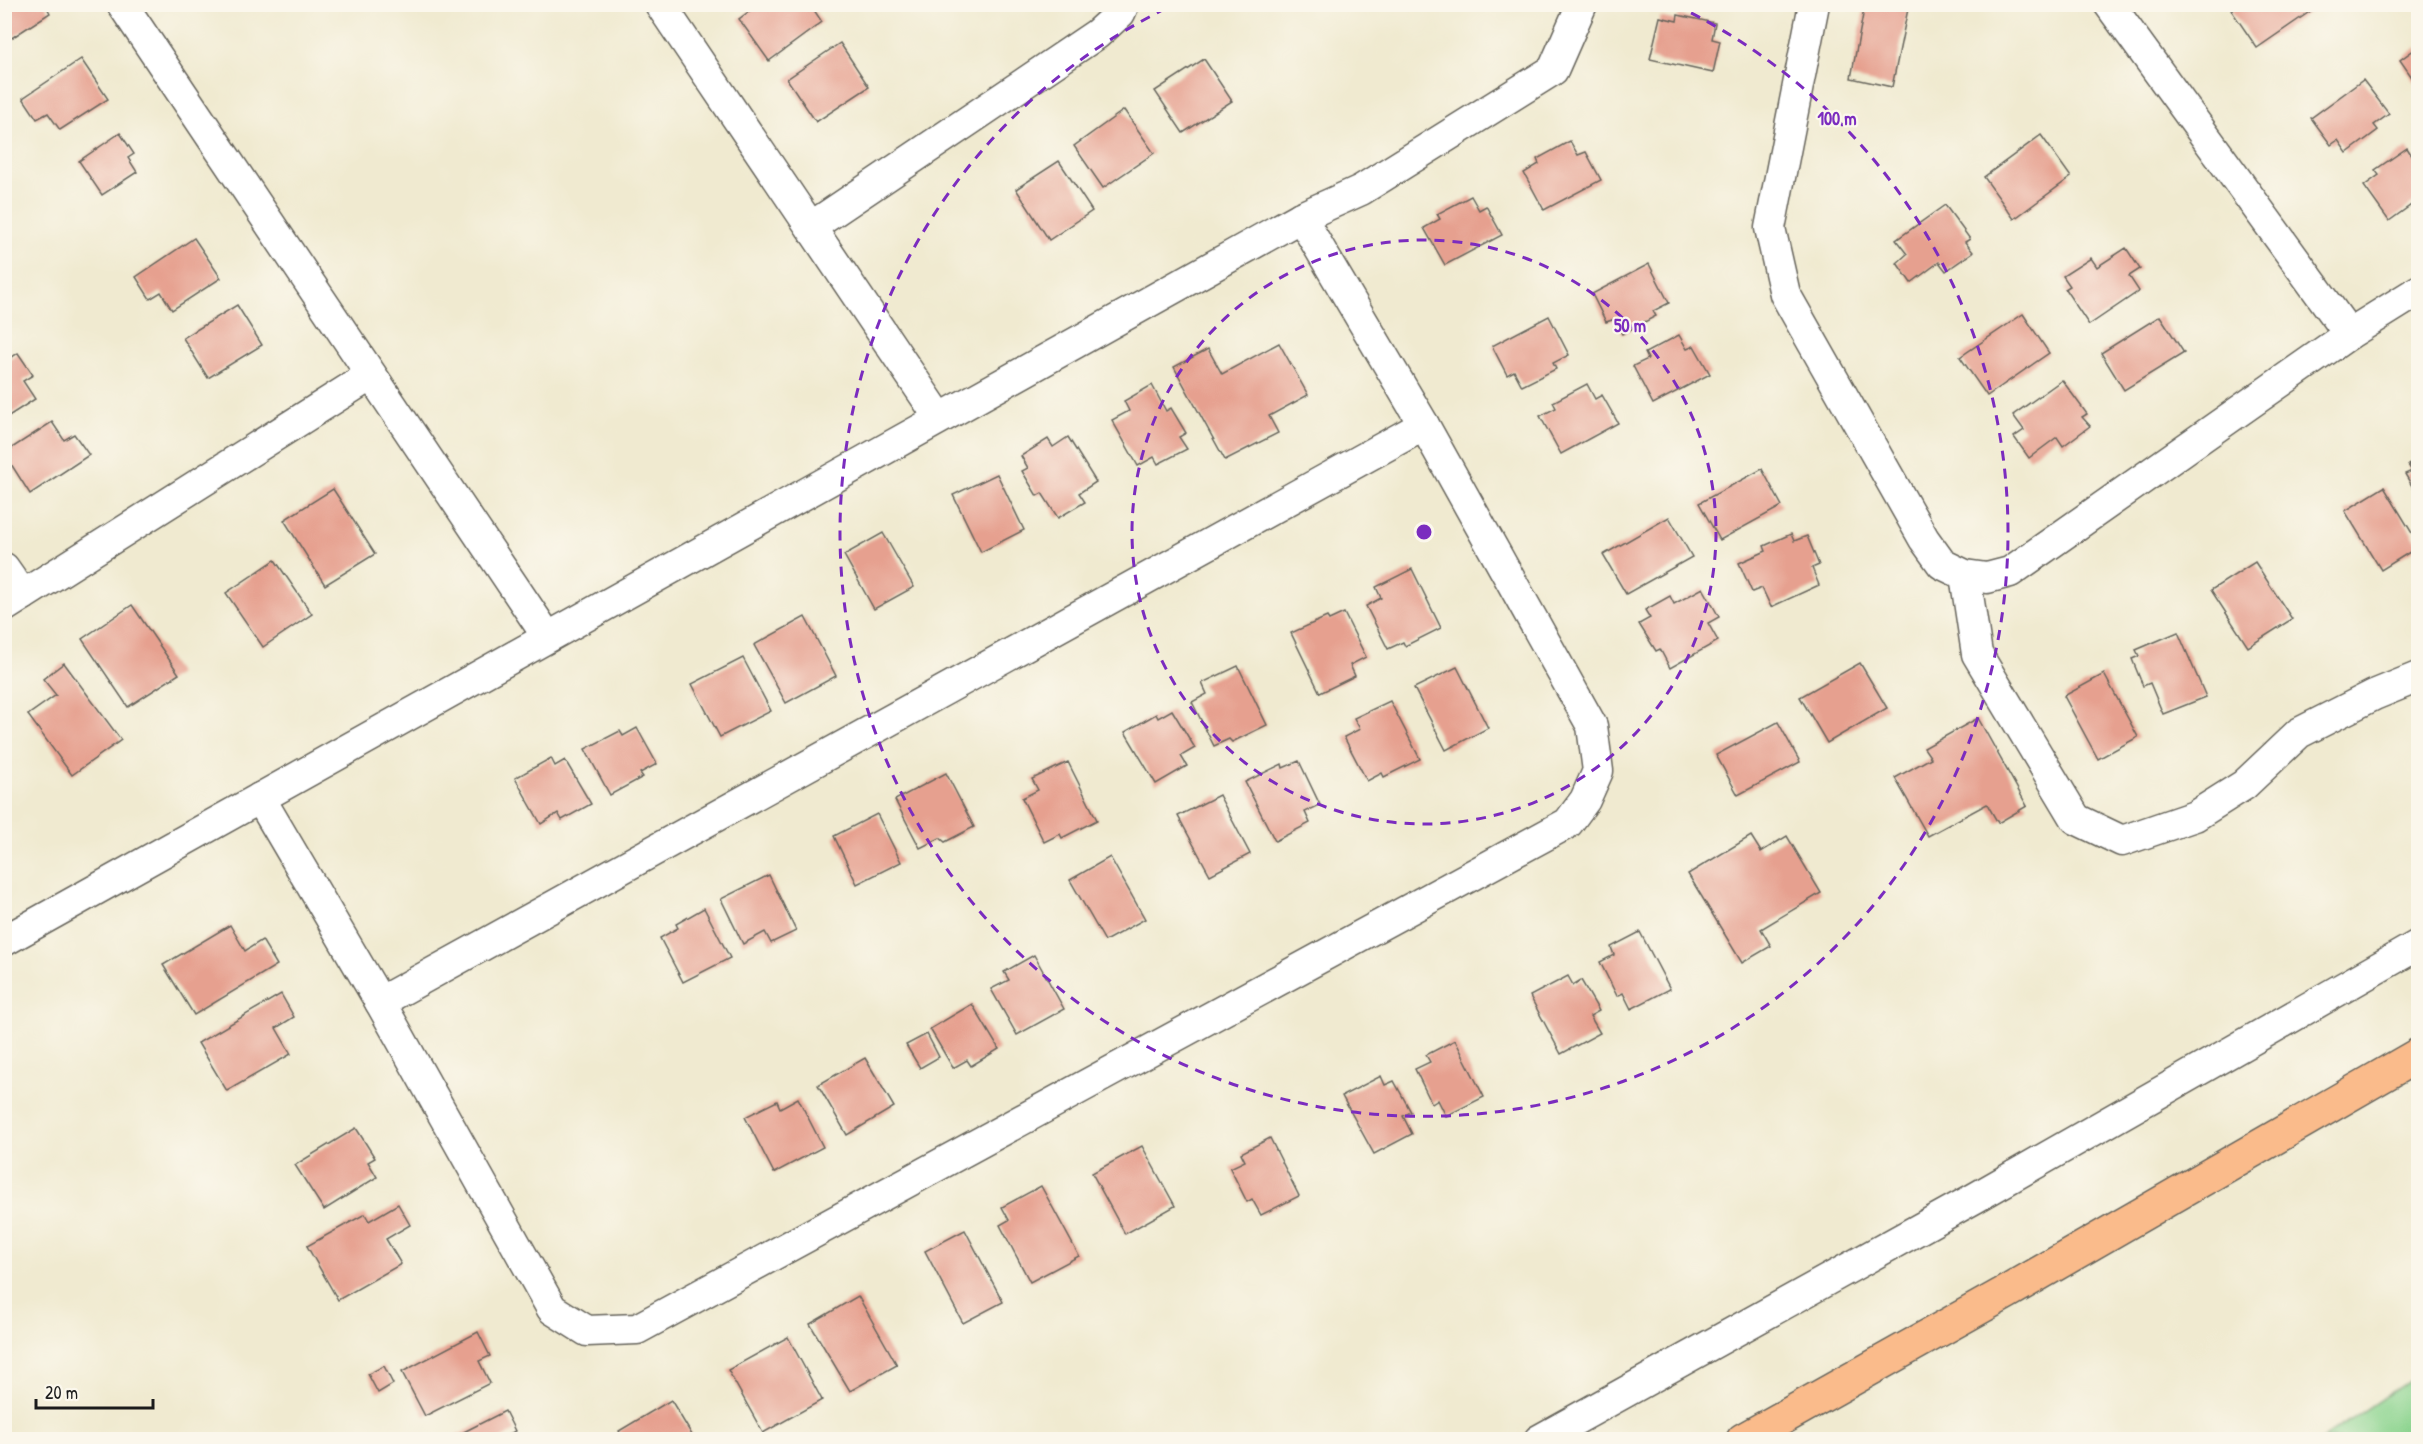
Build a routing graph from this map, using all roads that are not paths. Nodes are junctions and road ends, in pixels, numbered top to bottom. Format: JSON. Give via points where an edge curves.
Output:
{"nodes":[{"id":1,"x":122,"y":4,"type":"edge"},
{"id":2,"x":660,"y":4,"type":"edge"},
{"id":3,"x":1124,"y":4,"type":"edge"},
{"id":4,"x":1582,"y":4,"type":"edge"},
{"id":5,"x":1814,"y":4,"type":"edge"},
{"id":6,"x":2109,"y":4,"type":"edge"},
{"id":7,"x":1301,"y":217,"type":"junction"},
{"id":8,"x":811,"y":227,"type":"junction"},
{"id":9,"x":2418,"y":291,"type":"edge"},
{"id":10,"x":2349,"y":334,"type":"junction"},
{"id":11,"x":371,"y":375,"type":"junction"},
{"id":12,"x":939,"y":417,"type":"junction"},
{"id":13,"x":1424,"y":424,"type":"junction"},
{"id":14,"x":4,"y":568,"type":"edge"},
{"id":15,"x":1965,"y":574,"type":"junction"},
{"id":16,"x":14,"y":601,"type":"edge"},
{"id":17,"x":547,"y":636,"type":"junction"},
{"id":18,"x":2418,"y":677,"type":"edge"},
{"id":19,"x":260,"y":798,"type":"junction"},
{"id":20,"x":4,"y":941,"type":"edge"},
{"id":21,"x":2418,"y":945,"type":"edge"},
{"id":22,"x":380,"y":1002,"type":"junction"},
{"id":23,"x":2418,"y":1055,"type":"edge"},
{"id":24,"x":1539,"y":1440,"type":"edge"},
{"id":25,"x":1743,"y":1440,"type":"edge"}],
"edges":[{"from":1,"to":11,"type":"street"},
{"from":2,"to":8,"type":"street"},
{"from":3,"to":8,"type":"street","via":[[1120,13],[1097,34]]},
{"from":4,"to":7,"type":"street","via":[[1553,70],[1361,190]]},
{"from":5,"to":15,"type":"street","via":[[1770,228],[1785,294],[1924,539],[1942,564]]},
{"from":6,"to":10,"type":"street"},
{"from":7,"to":12,"type":"street"},
{"from":7,"to":13,"type":"street"},
{"from":8,"to":12,"type":"street"},
{"from":9,"to":10,"type":"street"},
{"from":10,"to":15,"type":"street","via":[[2010,572],[1987,578]]},
{"from":11,"to":16,"type":"street"},
{"from":11,"to":17,"type":"street"},
{"from":12,"to":17,"type":"street"},
{"from":13,"to":22,"type":"street"},
{"from":13,"to":22,"type":"street","via":[[1593,726],[1598,771],[1585,800],[1568,822],[637,1329],[586,1331],[552,1309]]},
{"from":14,"to":16,"type":"street"},
{"from":15,"to":18,"type":"street","via":[[1977,654],[2076,819],[2122,841],[2195,816],[2244,785],[2299,733]]},
{"from":17,"to":19,"type":"street"},
{"from":19,"to":20,"type":"street"},
{"from":19,"to":22,"type":"street"},
{"from":21,"to":24,"type":"street","via":[[1965,1204]]},
{"from":23,"to":25,"type":"highway"}]}
